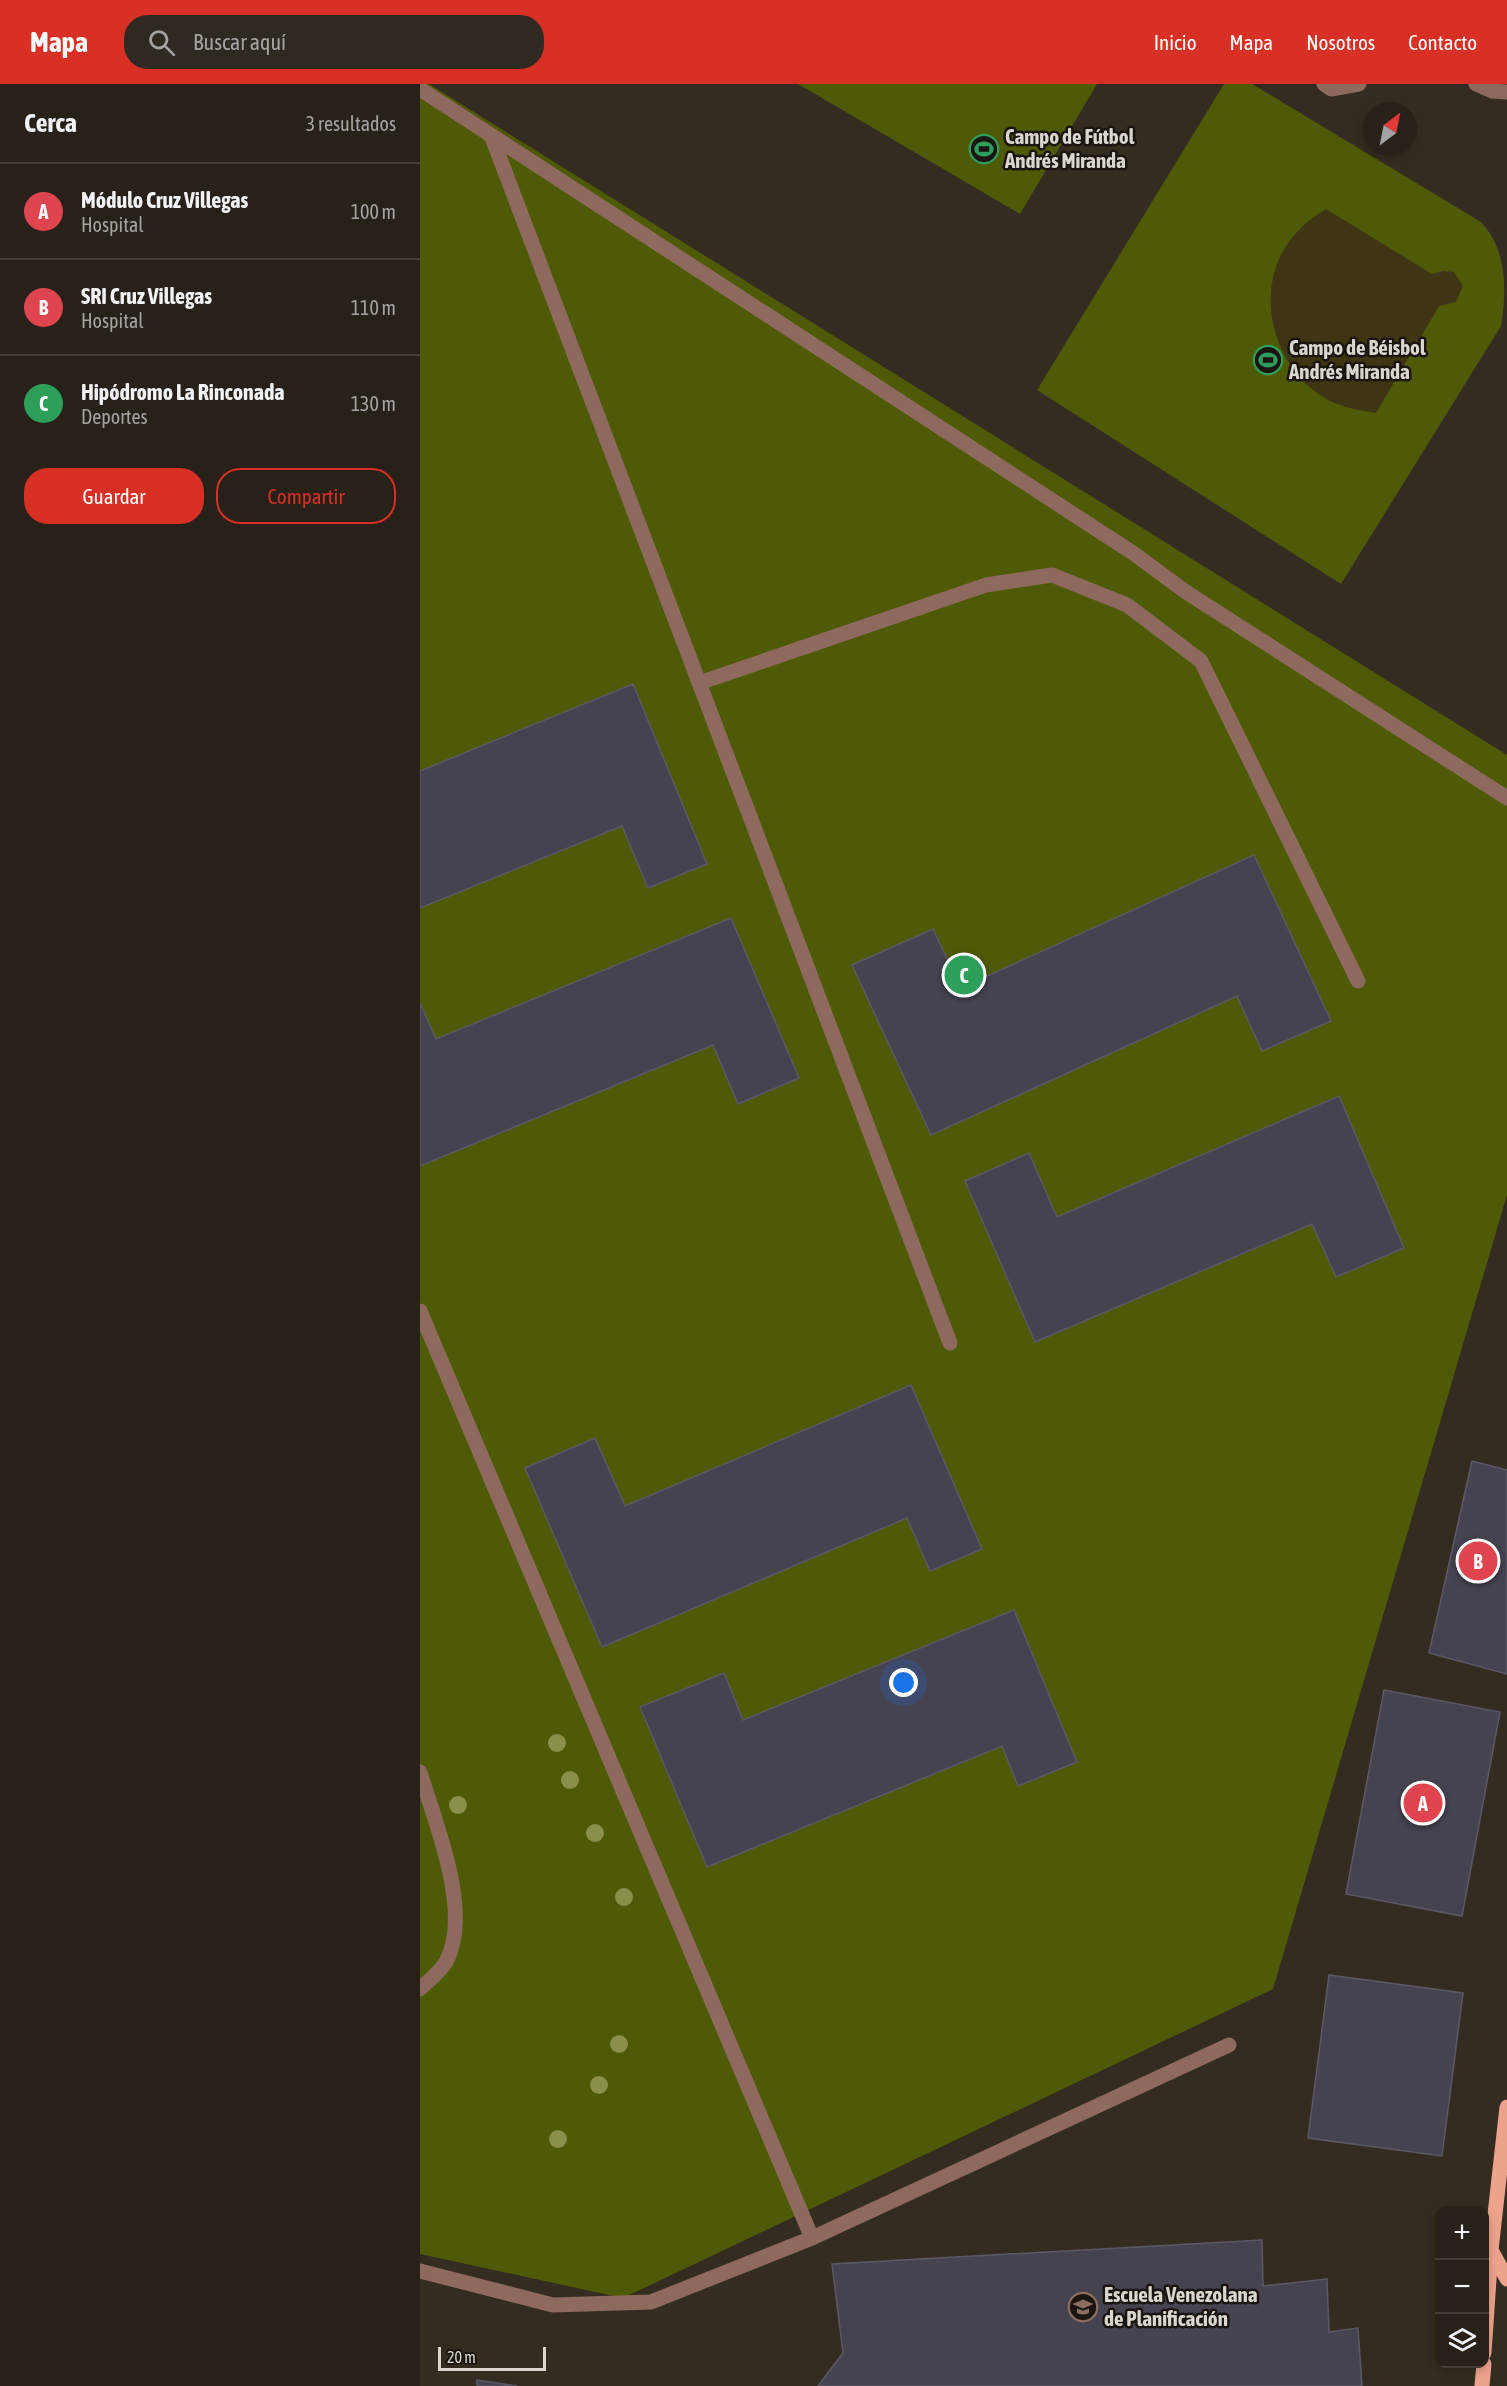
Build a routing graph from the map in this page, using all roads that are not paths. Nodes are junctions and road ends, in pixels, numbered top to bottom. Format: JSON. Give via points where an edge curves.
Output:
{"nodes":[{"id":1,"x":1324,"y":84,"type":"edge"},
{"id":2,"x":1359,"y":84,"type":"edge"},
{"id":3,"x":1476,"y":84,"type":"edge"},
{"id":4,"x":420,"y":89,"type":"edge"},
{"id":5,"x":1507,"y":92,"type":"edge"},
{"id":6,"x":491,"y":135,"type":"junction"},
{"id":7,"x":699,"y":683,"type":"junction"},
{"id":8,"x":1507,"y":798,"type":"edge"},
{"id":9,"x":1358,"y":981,"type":"dead end"},
{"id":10,"x":420,"y":1311,"type":"edge"},
{"id":11,"x":950,"y":1343,"type":"dead end"},
{"id":12,"x":420,"y":1772,"type":"edge"},
{"id":13,"x":420,"y":1989,"type":"edge"},
{"id":14,"x":1229,"y":2045,"type":"dead end"},
{"id":15,"x":1507,"y":2107,"type":"edge"},
{"id":16,"x":812,"y":2238,"type":"junction"},
{"id":17,"x":1491,"y":2250,"type":"junction"},
{"id":18,"x":420,"y":2271,"type":"edge"},
{"id":19,"x":1507,"y":2279,"type":"edge"},
{"id":20,"x":1487,"y":2314,"type":"edge"}],
"edges":[{"from":1,"to":2,"type":"lane","via":[[1331,89]]},
{"from":3,"to":5,"type":"lane"},
{"from":4,"to":6,"type":"lane"},
{"from":6,"to":7,"type":"lane"},
{"from":6,"to":8,"type":"lane"},
{"from":7,"to":9,"type":"lane","via":[[986,585],[1052,574],[1127,605],[1202,661]]},
{"from":7,"to":11,"type":"lane"},
{"from":10,"to":16,"type":"lane"},
{"from":12,"to":13,"type":"lane","via":[[452,1882],[456,1924],[446,1962]]},
{"from":14,"to":16,"type":"lane"},
{"from":15,"to":17,"type":"main road"},
{"from":16,"to":18,"type":"lane","via":[[651,2302],[553,2305]]},
{"from":17,"to":19,"type":"main road"},
{"from":17,"to":20,"type":"main road"}]}
